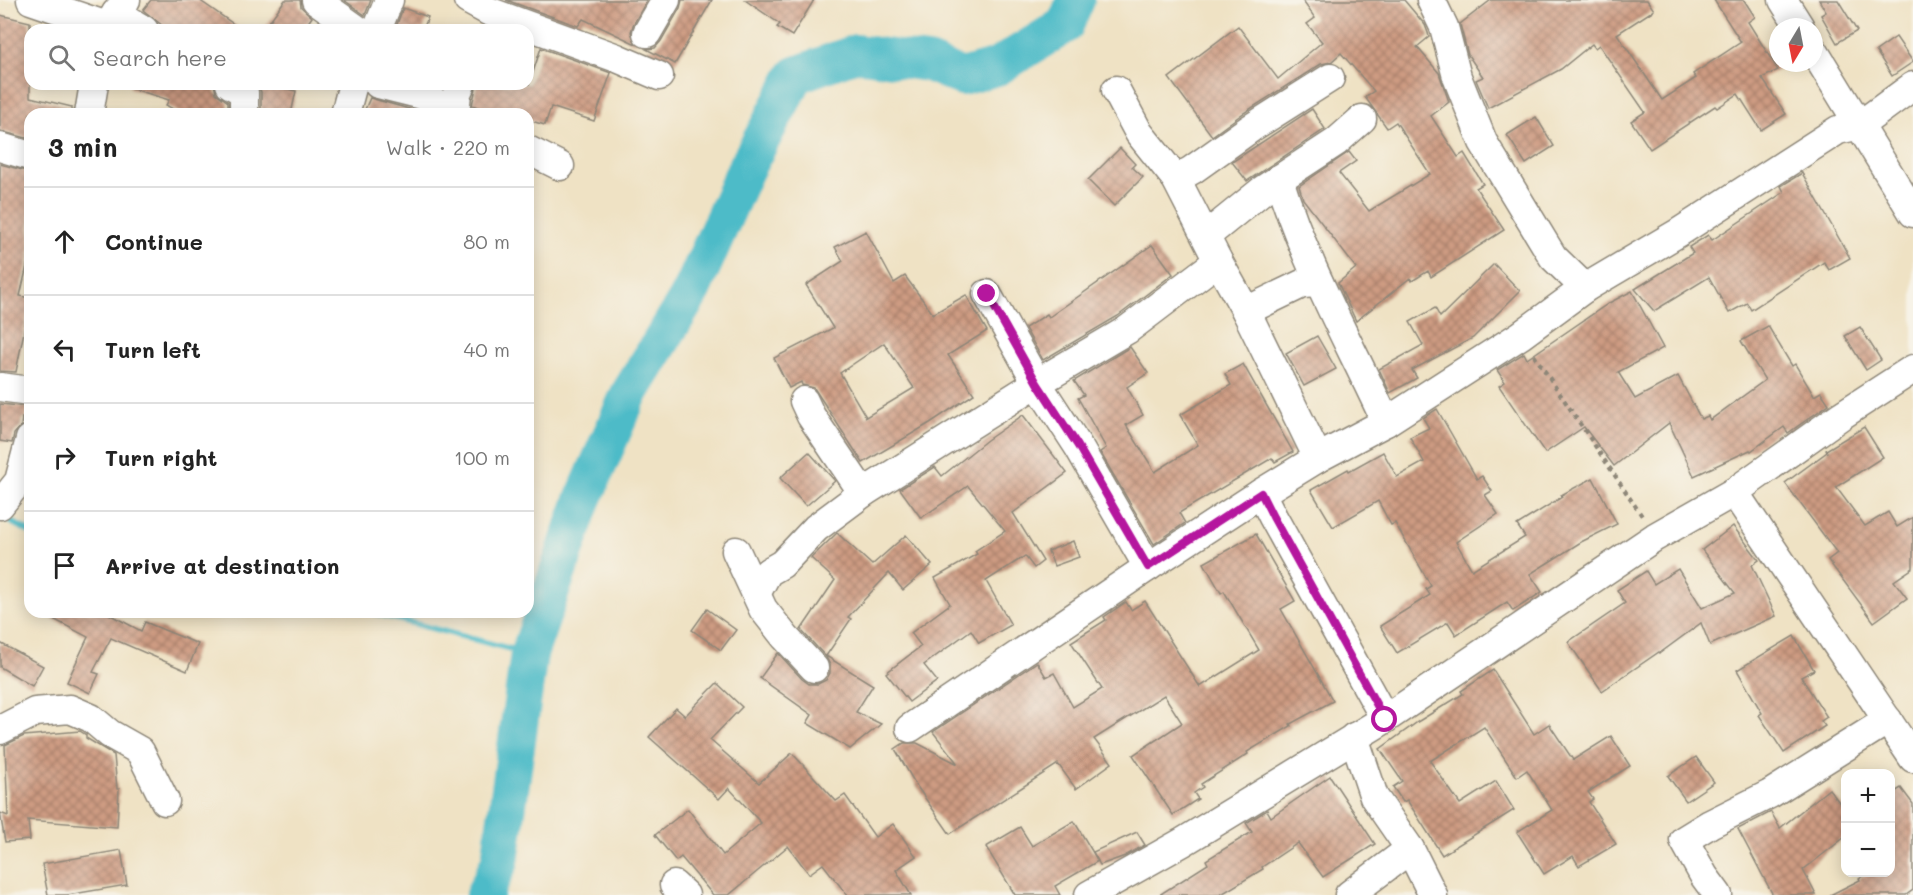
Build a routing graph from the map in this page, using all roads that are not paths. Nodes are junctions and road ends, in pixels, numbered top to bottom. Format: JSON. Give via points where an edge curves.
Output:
{"nodes":[{"id":1,"x":32,"y":0,"type":"edge"},
{"id":2,"x":316,"y":0,"type":"edge"},
{"id":3,"x":388,"y":0,"type":"edge"},
{"id":4,"x":666,"y":0,"type":"edge"},
{"id":5,"x":1431,"y":0,"type":"edge"},
{"id":6,"x":1783,"y":0,"type":"edge"},
{"id":7,"x":482,"y":10,"type":"edge"},
{"id":8,"x":114,"y":17,"type":"edge"},
{"id":9,"x":1794,"y":18,"type":"edge"},
{"id":10,"x":130,"y":24,"type":"edge"},
{"id":11,"x":350,"y":24,"type":"edge"},
{"id":12,"x":378,"y":24,"type":"edge"},
{"id":13,"x":521,"y":24,"type":"edge"},
{"id":14,"x":534,"y":28,"type":"edge"},
{"id":15,"x":647,"y":33,"type":"dead end"},
{"id":16,"x":1823,"y":65,"type":"edge"},
{"id":17,"x":659,"y":76,"type":"dead end"},
{"id":18,"x":1330,"y":78,"type":"dead end"},
{"id":19,"x":1913,"y":86,"type":"edge"},
{"id":20,"x":93,"y":90,"type":"edge"},
{"id":21,"x":240,"y":90,"type":"edge"},
{"id":22,"x":351,"y":90,"type":"edge"},
{"id":23,"x":402,"y":90,"type":"edge"},
{"id":24,"x":458,"y":90,"type":"edge"},
{"id":25,"x":1116,"y":90,"type":"dead end"},
{"id":26,"x":90,"y":108,"type":"edge"},
{"id":27,"x":244,"y":108,"type":"edge"},
{"id":28,"x":347,"y":108,"type":"edge"},
{"id":29,"x":445,"y":108,"type":"edge"},
{"id":30,"x":456,"y":108,"type":"edge"},
{"id":31,"x":1362,"y":119,"type":"dead end"},
{"id":32,"x":1860,"y":125,"type":"junction"},
{"id":33,"x":0,"y":147,"type":"edge"},
{"id":34,"x":534,"y":153,"type":"edge"},
{"id":35,"x":24,"y":154,"type":"edge"},
{"id":36,"x":560,"y":166,"type":"dead end"},
{"id":37,"x":1176,"y":179,"type":"junction"},
{"id":38,"x":1279,"y":179,"type":"junction"},
{"id":39,"x":1913,"y":213,"type":"edge"},
{"id":40,"x":1212,"y":248,"type":"junction"},
{"id":41,"x":1319,"y":283,"type":"junction"},
{"id":42,"x":1585,"y":288,"type":"junction"},
{"id":43,"x":987,"y":294,"type":"dead end"},
{"id":44,"x":1246,"y":311,"type":"junction"},
{"id":45,"x":1913,"y":369,"type":"edge"},
{"id":46,"x":1037,"y":383,"type":"junction"},
{"id":47,"x":0,"y":387,"type":"edge"},
{"id":48,"x":24,"y":391,"type":"edge"},
{"id":49,"x":804,"y":401,"type":"dead end"},
{"id":50,"x":1386,"y":422,"type":"junction"},
{"id":51,"x":1318,"y":458,"type":"junction"},
{"id":52,"x":24,"y":483,"type":"edge"},
{"id":53,"x":1734,"y":492,"type":"junction"},
{"id":54,"x":863,"y":493,"type":"junction"},
{"id":55,"x":1261,"y":493,"type":"junction"},
{"id":56,"x":0,"y":505,"type":"edge"},
{"id":57,"x":736,"y":551,"type":"dead end"},
{"id":58,"x":1148,"y":567,"type":"junction"},
{"id":59,"x":757,"y":591,"type":"junction"},
{"id":60,"x":814,"y":668,"type":"dead end"},
{"id":61,"x":1385,"y":720,"type":"junction"},
{"id":62,"x":1888,"y":720,"type":"junction"},
{"id":63,"x":910,"y":729,"type":"dead end"},
{"id":64,"x":0,"y":730,"type":"edge"},
{"id":65,"x":1354,"y":737,"type":"junction"},
{"id":66,"x":1913,"y":758,"type":"edge"},
{"id":67,"x":165,"y":801,"type":"dead end"},
{"id":68,"x":1410,"y":849,"type":"junction"},
{"id":69,"x":1089,"y":895,"type":"edge"},
{"id":70,"x":1349,"y":895,"type":"edge"},
{"id":71,"x":1433,"y":895,"type":"edge"},
{"id":72,"x":1718,"y":895,"type":"edge"}],
"edges":[{"from":1,"to":8,"type":"street"},
{"from":2,"to":11,"type":"street"},
{"from":3,"to":12,"type":"street"},
{"from":4,"to":15,"type":"street"},
{"from":5,"to":42,"type":"street","via":[[1483,142],[1552,257]]},
{"from":6,"to":9,"type":"street"},
{"from":7,"to":13,"type":"street"},
{"from":8,"to":10,"type":"street"},
{"from":14,"to":17,"type":"street"},
{"from":16,"to":32,"type":"street"},
{"from":18,"to":37,"type":"street"},
{"from":19,"to":32,"type":"street"},
{"from":20,"to":26,"type":"street"},
{"from":21,"to":27,"type":"street","via":[[244,92]]},
{"from":22,"to":28,"type":"street"},
{"from":23,"to":29,"type":"street","via":[[422,95]]},
{"from":24,"to":30,"type":"street"},
{"from":25,"to":37,"type":"street","via":[[1139,133]]},
{"from":31,"to":38,"type":"street","via":[[1336,142]]},
{"from":32,"to":39,"type":"street"},
{"from":32,"to":42,"type":"street","via":[[1838,130]]},
{"from":33,"to":35,"type":"street"},
{"from":34,"to":36,"type":"street"},
{"from":37,"to":40,"type":"street"},
{"from":38,"to":40,"type":"street","via":[[1264,189]]},
{"from":38,"to":41,"type":"street"},
{"from":40,"to":44,"type":"street"},
{"from":40,"to":46,"type":"street","via":[[1127,330]]},
{"from":41,"to":44,"type":"street","via":[[1302,284]]},
{"from":41,"to":50,"type":"street"},
{"from":42,"to":50,"type":"street","via":[[1521,335]]},
{"from":43,"to":46,"type":"street"},
{"from":44,"to":51,"type":"street"},
{"from":45,"to":53,"type":"street"},
{"from":46,"to":54,"type":"street"},
{"from":46,"to":58,"type":"street"},
{"from":47,"to":48,"type":"street"},
{"from":49,"to":54,"type":"street"},
{"from":50,"to":51,"type":"street"},
{"from":51,"to":55,"type":"street"},
{"from":52,"to":56,"type":"street"},
{"from":53,"to":61,"type":"street","via":[[1655,537]]},
{"from":53,"to":62,"type":"street"},
{"from":54,"to":59,"type":"street","via":[[816,528],[782,564],[768,572]]},
{"from":55,"to":58,"type":"street"},
{"from":55,"to":61,"type":"street"},
{"from":57,"to":59,"type":"street"},
{"from":58,"to":63,"type":"street"},
{"from":59,"to":60,"type":"street","via":[[764,609]]},
{"from":61,"to":65,"type":"street"},
{"from":62,"to":66,"type":"street"},
{"from":62,"to":72,"type":"street","via":[[1770,794],[1684,840]]},
{"from":64,"to":67,"type":"street","via":[[35,712],[70,709],[91,718],[140,751]]},
{"from":65,"to":68,"type":"street","via":[[1374,797]]},
{"from":65,"to":69,"type":"street"},
{"from":68,"to":70,"type":"street"},
{"from":68,"to":71,"type":"street"}]}
